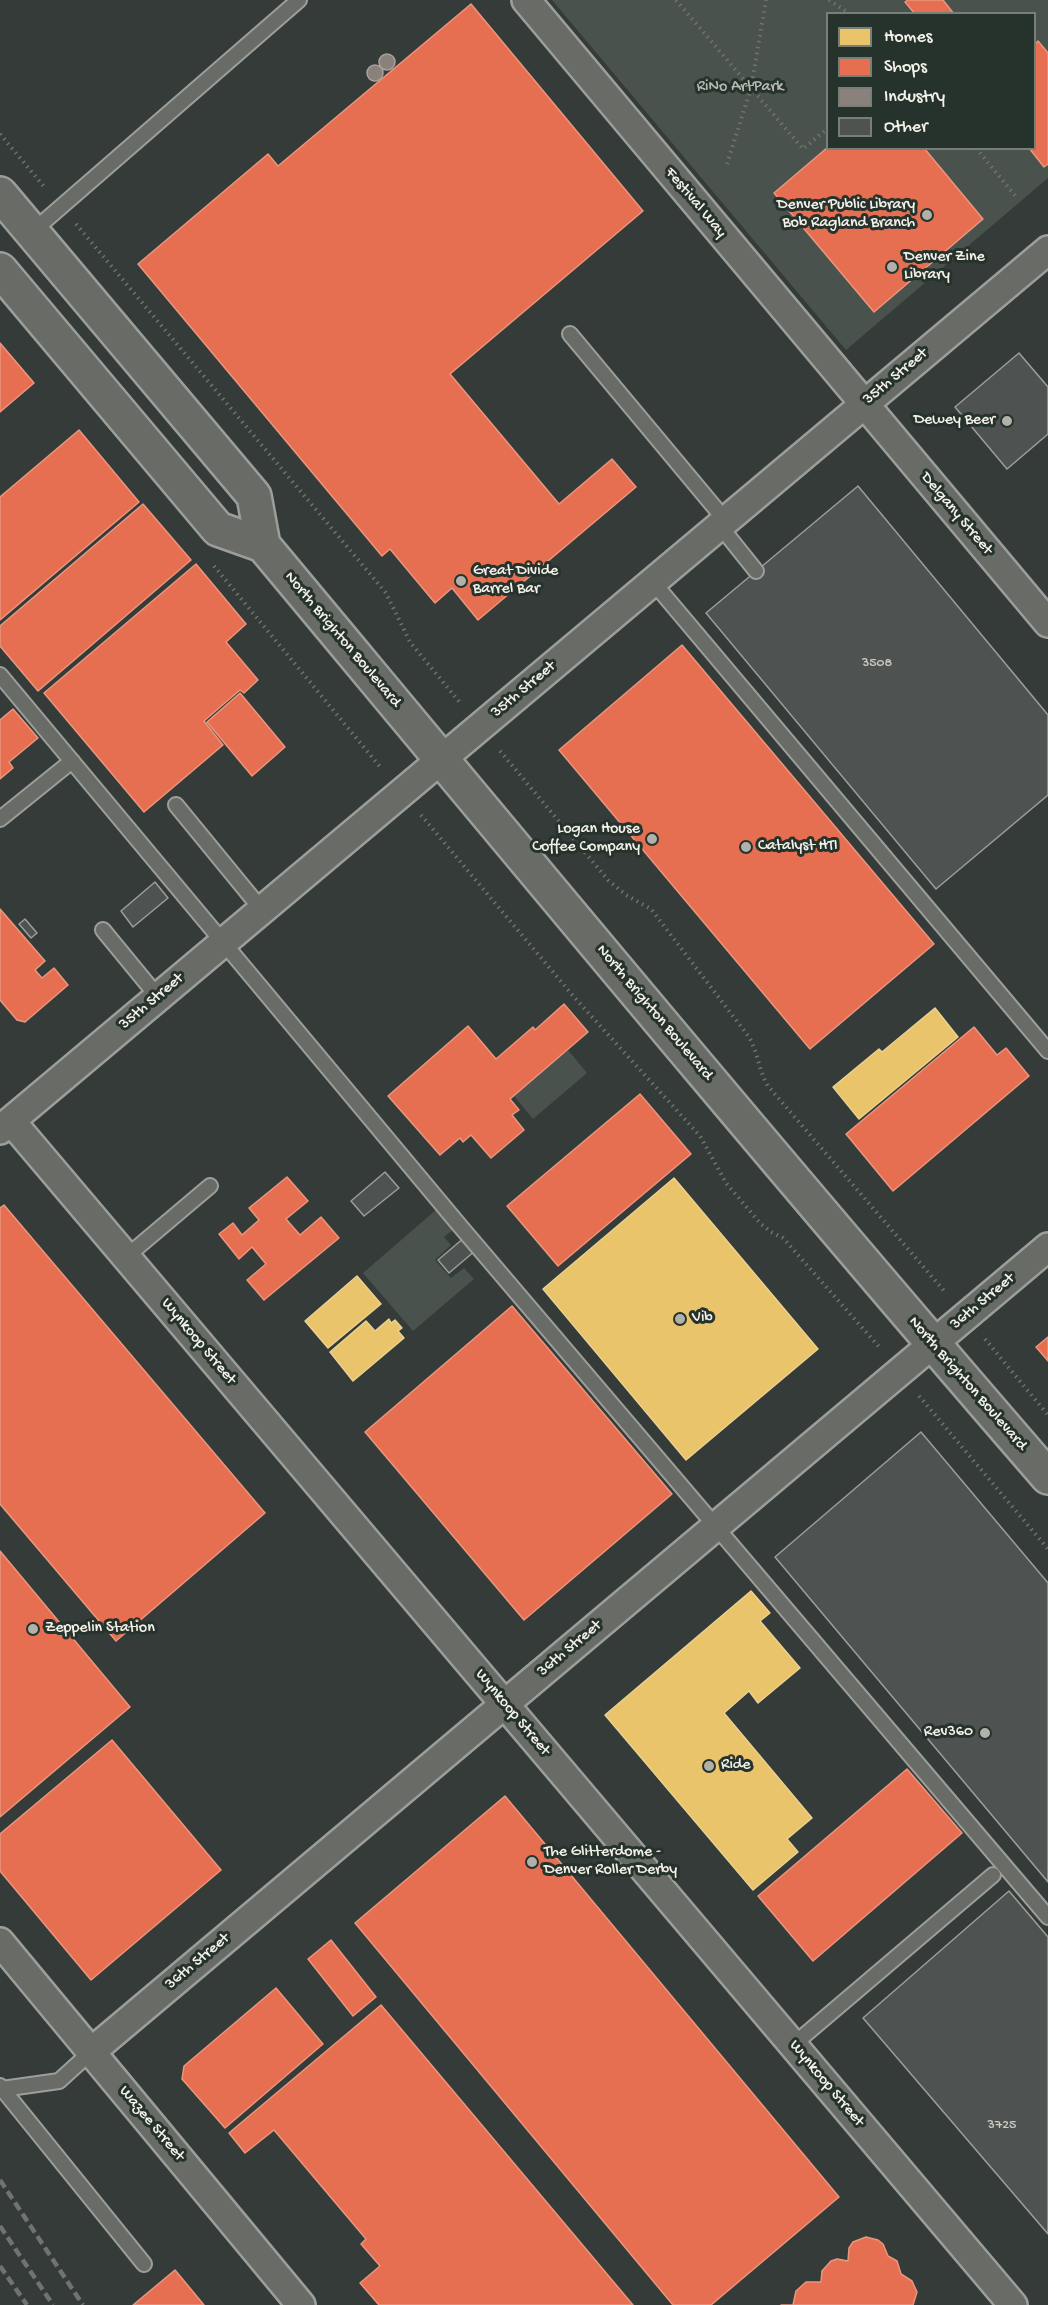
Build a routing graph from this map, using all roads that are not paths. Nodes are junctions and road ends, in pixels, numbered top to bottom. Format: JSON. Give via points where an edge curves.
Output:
{"nodes":[{"id":1,"x":299,"y":0,"type":"edge"},
{"id":2,"x":526,"y":0,"type":"edge"},
{"id":3,"x":0,"y":194,"type":"edge"},
{"id":4,"x":32,"y":232,"type":"junction"},
{"id":5,"x":1048,"y":250,"type":"edge"},
{"id":6,"x":0,"y":270,"type":"edge"},
{"id":7,"x":570,"y":334,"type":"dead end"},
{"id":8,"x":863,"y":405,"type":"junction"},
{"id":9,"x":723,"y":523,"type":"junction"},
{"id":10,"x":263,"y":545,"type":"junction"},
{"id":11,"x":756,"y":571,"type":"dead end"},
{"id":12,"x":653,"y":582,"type":"junction"},
{"id":13,"x":1048,"y":623,"type":"edge"},
{"id":14,"x":0,"y":675,"type":"edge"},
{"id":15,"x":441,"y":760,"type":"junction"},
{"id":16,"x":72,"y":761,"type":"junction"},
{"id":17,"x":176,"y":805,"type":"dead end"},
{"id":18,"x":0,"y":819,"type":"edge"},
{"id":19,"x":262,"y":910,"type":"junction"},
{"id":20,"x":103,"y":930,"type":"dead end"},
{"id":21,"x":223,"y":943,"type":"junction"},
{"id":22,"x":159,"y":997,"type":"junction"},
{"id":23,"x":1048,"y":1051,"type":"edge"},
{"id":24,"x":4,"y":1122,"type":"edge"},
{"id":25,"x":210,"y":1186,"type":"dead end"},
{"id":26,"x":1048,"y":1247,"type":"edge"},
{"id":27,"x":126,"y":1257,"type":"junction"},
{"id":28,"x":933,"y":1344,"type":"junction"},
{"id":29,"x":1048,"y":1477,"type":"edge"},
{"id":30,"x":715,"y":1526,"type":"junction"},
{"id":31,"x":504,"y":1704,"type":"junction"},
{"id":32,"x":993,"y":1875,"type":"dead end"},
{"id":33,"x":1048,"y":1917,"type":"edge"},
{"id":34,"x":0,"y":1942,"type":"edge"},
{"id":35,"x":793,"y":2045,"type":"junction"},
{"id":36,"x":91,"y":2052,"type":"junction"},
{"id":37,"x":1,"y":2088,"type":"edge"},
{"id":38,"x":144,"y":2264,"type":"dead end"},
{"id":39,"x":301,"y":2305,"type":"edge"},
{"id":40,"x":1013,"y":2305,"type":"edge"}],
"edges":[{"from":1,"to":4,"type":"lane"},
{"from":2,"to":8,"type":"street","name":"Festival Way"},
{"from":3,"to":4,"type":"main road","name":"North Brighton Boulevard"},
{"from":4,"to":10,"type":"main road","name":"North Brighton Boulevard","via":[[254,496]]},
{"from":5,"to":8,"type":"street","name":"35th Street"},
{"from":6,"to":10,"type":"main road","via":[[218,529]]},
{"from":7,"to":9,"type":"lane"},
{"from":8,"to":9,"type":"street","name":"35th Street"},
{"from":8,"to":13,"type":"street","name":"Delgany Street"},
{"from":9,"to":11,"type":"lane"},
{"from":9,"to":12,"type":"street","name":"35th Street"},
{"from":10,"to":15,"type":"main road","name":"North Brighton Boulevard"},
{"from":12,"to":15,"type":"street","name":"35th Street"},
{"from":12,"to":23,"type":"lane"},
{"from":14,"to":16,"type":"lane"},
{"from":15,"to":19,"type":"street","name":"35th Street"},
{"from":15,"to":28,"type":"main road","name":"North Brighton Boulevard"},
{"from":16,"to":18,"type":"lane"},
{"from":16,"to":21,"type":"lane"},
{"from":17,"to":19,"type":"lane"},
{"from":19,"to":21,"type":"street","name":"35th Street"},
{"from":20,"to":22,"type":"lane"},
{"from":21,"to":22,"type":"street","name":"35th Street"},
{"from":21,"to":30,"type":"lane"},
{"from":22,"to":24,"type":"street","name":"35th Street"},
{"from":24,"to":27,"type":"street","name":"Wynkoop Street"},
{"from":25,"to":27,"type":"lane"},
{"from":26,"to":28,"type":"street","name":"36th Street"},
{"from":27,"to":31,"type":"street","name":"Wynkoop Street"},
{"from":28,"to":29,"type":"main road","name":"North Brighton Boulevard"},
{"from":28,"to":30,"type":"street","name":"36th Street"},
{"from":30,"to":31,"type":"street","name":"36th Street"},
{"from":30,"to":33,"type":"lane"},
{"from":31,"to":35,"type":"street","name":"Wynkoop Street"},
{"from":31,"to":36,"type":"street","name":"36th Street"},
{"from":32,"to":35,"type":"lane"},
{"from":34,"to":36,"type":"street","name":"Wazee Street"},
{"from":35,"to":40,"type":"street","name":"Wynkoop Street"},
{"from":36,"to":37,"type":"lane","via":[[59,2081]]},
{"from":36,"to":39,"type":"street","name":"Wazee Street"},
{"from":37,"to":38,"type":"lane"}]}
